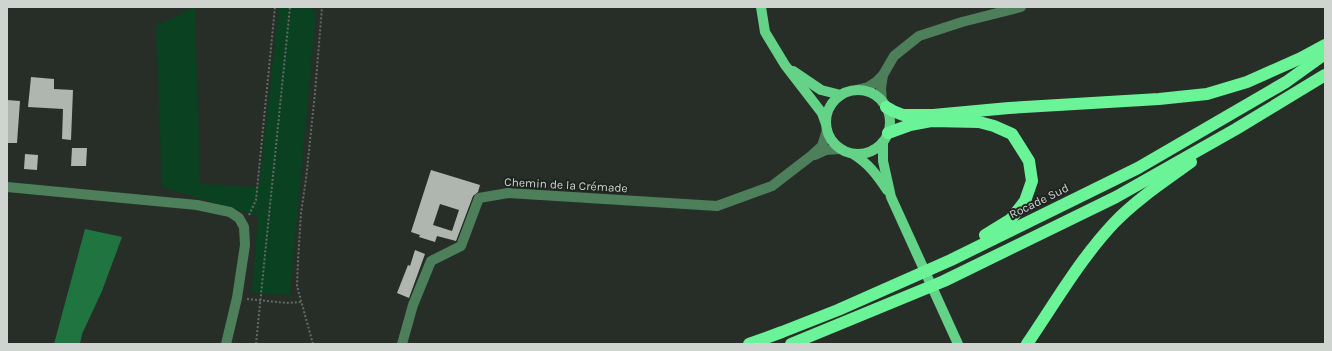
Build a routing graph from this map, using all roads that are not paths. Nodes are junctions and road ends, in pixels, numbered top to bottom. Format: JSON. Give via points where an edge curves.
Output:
{"nodes":[{"id":1,"x":761,"y":7,"type":"edge"},
{"id":2,"x":1021,"y":7,"type":"edge"},
{"id":3,"x":1325,"y":45,"type":"edge"},
{"id":4,"x":1325,"y":54,"type":"edge"},
{"id":5,"x":785,"y":65,"type":"junction"},
{"id":6,"x":883,"y":75,"type":"junction"},
{"id":7,"x":1325,"y":75,"type":"edge"},
{"id":8,"x":856,"y":90,"type":"junction"},
{"id":9,"x":841,"y":95,"type":"junction"},
{"id":10,"x":884,"y":104,"type":"junction"},
{"id":11,"x":827,"y":127,"type":"junction"},
{"id":12,"x":1236,"y":128,"type":"junction"},
{"id":13,"x":886,"y":137,"type":"junction"},
{"id":14,"x":840,"y":149,"type":"junction"},
{"id":15,"x":852,"y":154,"type":"junction"},
{"id":16,"x":811,"y":156,"type":"junction"},
{"id":17,"x":7,"y":187,"type":"edge"},
{"id":18,"x":891,"y":197,"type":"junction"},
{"id":19,"x":950,"y":260,"type":"junction"},
{"id":20,"x":226,"y":344,"type":"edge"},
{"id":21,"x":402,"y":344,"type":"edge"},
{"id":22,"x":749,"y":344,"type":"edge"},
{"id":23,"x":791,"y":344,"type":"edge"},
{"id":24,"x":958,"y":344,"type":"edge"},
{"id":25,"x":1027,"y":344,"type":"edge"}],
"edges":[{"from":1,"to":5,"type":"main road","via":[[765,32]]},
{"from":2,"to":6,"type":"street","via":[[919,36],[894,56]]},
{"from":3,"to":10,"type":"highway","via":[[1247,82],[1207,94],[933,115],[903,115]]},
{"from":4,"to":19,"type":"highway","name":"Rocade Sud","via":[[1286,82],[1138,168]]},
{"from":5,"to":9,"type":"main road","via":[[821,90]]},
{"from":5,"to":11,"type":"main road","via":[[822,113]]},
{"from":6,"to":8,"type":"street","via":[[868,87]]},
{"from":6,"to":10,"type":"street","via":[[881,88]]},
{"from":7,"to":12,"type":"highway"},
{"from":8,"to":9,"type":"main road"},
{"from":8,"to":10,"type":"main road","via":[[875,95]]},
{"from":9,"to":11,"type":"main road","via":[[830,108]]},
{"from":10,"to":13,"type":"main road","via":[[890,124]]},
{"from":11,"to":14,"type":"main road","via":[[830,137]]},
{"from":11,"to":16,"type":"street","via":[[822,146]]},
{"from":12,"to":23,"type":"highway","via":[[1116,197],[944,281]]},
{"from":12,"to":25,"type":"highway","via":[[1140,200],[1115,222],[1087,256]]},
{"from":13,"to":15,"type":"main road","via":[[870,152]]},
{"from":13,"to":18,"type":"main road","via":[[883,161]]},
{"from":13,"to":19,"type":"highway","via":[[910,125],[931,121],[979,122],[1012,134],[1029,161],[1032,181],[1026,201],[1011,219]]},
{"from":14,"to":15,"type":"main road"},
{"from":14,"to":16,"type":"street","via":[[826,150]]},
{"from":15,"to":18,"type":"main road","via":[[872,168]]},
{"from":16,"to":21,"type":"street","name":"Chemin de la Crémade","via":[[772,186],[717,206],[508,193],[478,198],[461,246],[431,261],[412,305]]},
{"from":17,"to":20,"type":"street","via":[[197,205],[230,212],[239,218],[244,227],[245,245],[237,298]]},
{"from":18,"to":24,"type":"main road"},
{"from":19,"to":22,"type":"highway","name":"Rocade Sud","via":[[838,310]]}]}
